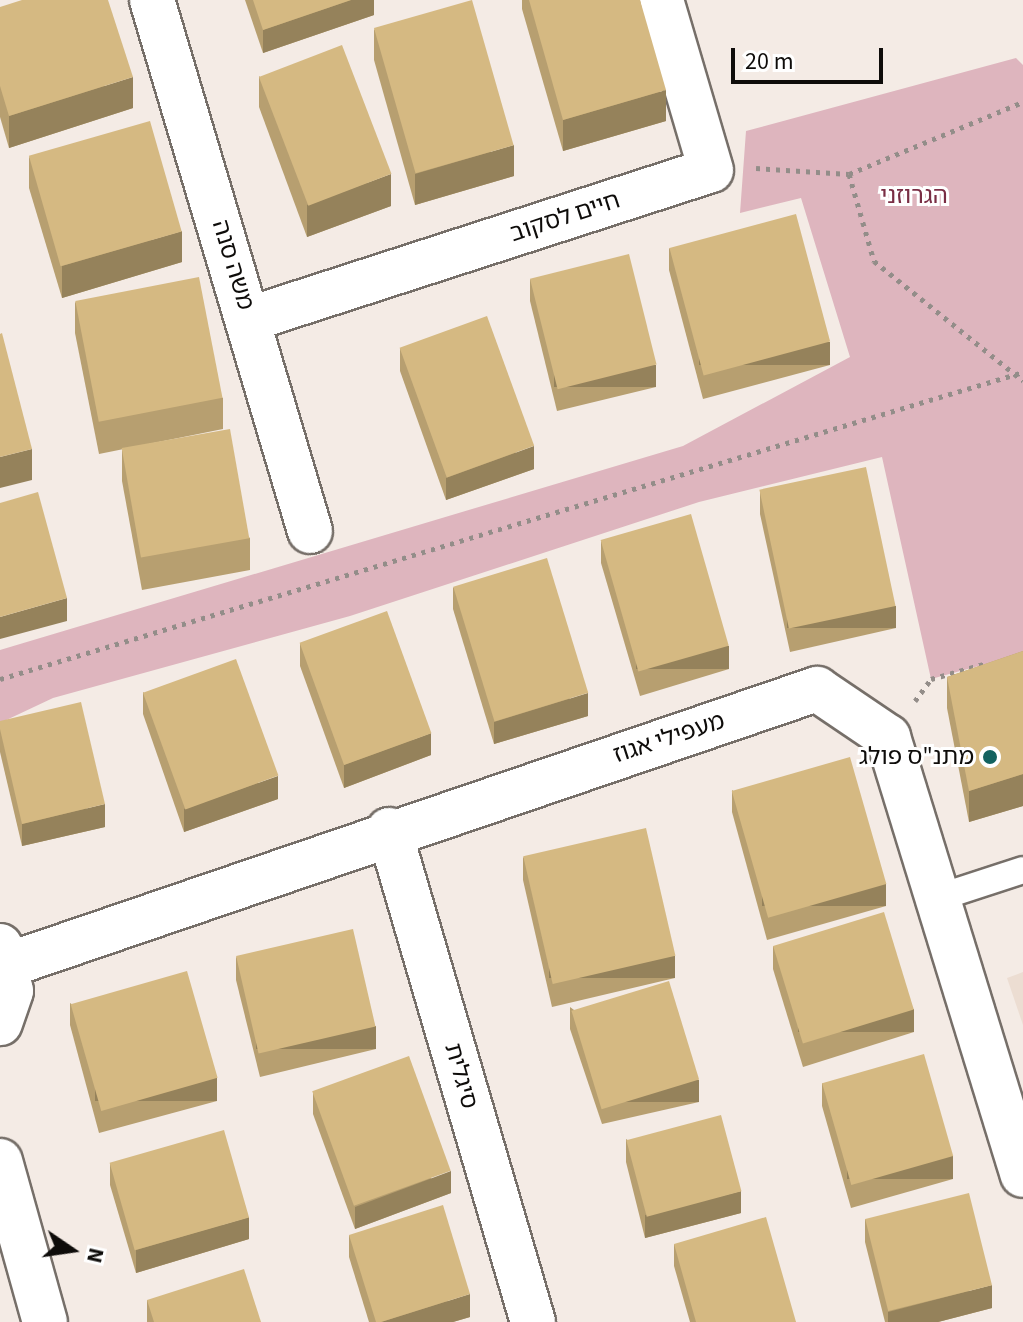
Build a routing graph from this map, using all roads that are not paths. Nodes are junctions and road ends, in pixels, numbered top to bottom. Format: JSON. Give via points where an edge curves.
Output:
{"nodes":[{"id":1,"x":152,"y":0,"type":"edge"},
{"id":2,"x":661,"y":0,"type":"edge"},
{"id":3,"x":250,"y":319,"type":"junction"},
{"id":4,"x":310,"y":531,"type":"dead end"},
{"id":5,"x":389,"y":830,"type":"junction"},
{"id":6,"x":1023,"y":870,"type":"edge"},
{"id":7,"x":937,"y":898,"type":"junction"},
{"id":8,"x":4,"y":956,"type":"edge"},
{"id":9,"x":0,"y":1023,"type":"edge"},
{"id":10,"x":0,"y":1161,"type":"edge"},
{"id":11,"x":1023,"y":1175,"type":"edge"},
{"id":12,"x":45,"y":1322,"type":"edge"},
{"id":13,"x":533,"y":1322,"type":"edge"}],
"edges":[{"from":1,"to":3,"type":"street","name":"משה סנה"},
{"from":2,"to":3,"type":"street","name":"חיים לסקוב","via":[[711,170]]},
{"from":3,"to":4,"type":"street","name":"משה סנה"},
{"from":5,"to":7,"type":"street","name":"מעפילי אגוז","via":[[817,689],[888,737]]},
{"from":5,"to":8,"type":"street","name":"מעפילי אגוז"},
{"from":5,"to":13,"type":"street","name":"סיגלית"},
{"from":6,"to":7,"type":"lane"},
{"from":7,"to":11,"type":"street"},
{"from":8,"to":9,"type":"street","via":[[11,991]]},
{"from":10,"to":12,"type":"street"}]}
